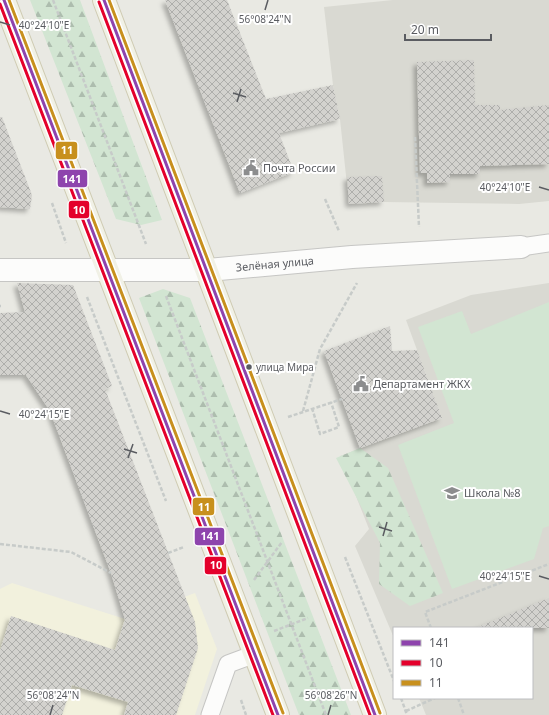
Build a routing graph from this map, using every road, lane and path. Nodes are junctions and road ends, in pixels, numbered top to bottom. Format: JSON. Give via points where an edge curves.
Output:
{"nodes":[{"id":1,"x":4,"y":0,"type":"edge"},
{"id":2,"x":53,"y":0,"type":"edge"},
{"id":3,"x":104,"y":0,"type":"edge"},
{"id":4,"x":415,"y":136,"type":"dead end"},
{"id":5,"x":325,"y":199,"type":"dead end"},
{"id":6,"x":51,"y":202,"type":"dead end"},
{"id":7,"x":418,"y":203,"type":"dead end"},
{"id":8,"x":549,"y":243,"type":"edge"},
{"id":9,"x":521,"y":247,"type":"joint"},
{"id":10,"x":352,"y":257,"type":"junction"},
{"id":11,"x":107,"y":268,"type":"junction"},
{"id":12,"x":76,"y":269,"type":"junction"},
{"id":13,"x":156,"y":269,"type":"junction"},
{"id":14,"x":0,"y":270,"type":"edge"},
{"id":15,"x":208,"y":270,"type":"junction"},
{"id":16,"x":357,"y":282,"type":"dead end"},
{"id":17,"x":342,"y":399,"type":"dead end"},
{"id":18,"x":331,"y":402,"type":"junction"},
{"id":19,"x":312,"y":408,"type":"junction"},
{"id":20,"x":303,"y":412,"type":"junction"},
{"id":21,"x":288,"y":417,"type":"dead end"},
{"id":22,"x":166,"y":503,"type":"dead end"},
{"id":23,"x":301,"y":518,"type":"junction"},
{"id":24,"x":181,"y":539,"type":"dead end"},
{"id":25,"x":0,"y":544,"type":"edge"},
{"id":26,"x":184,"y":547,"type":"junction"},
{"id":27,"x":168,"y":553,"type":"dead end"},
{"id":28,"x":186,"y":554,"type":"dead end"},
{"id":29,"x":268,"y":561,"type":"junction"},
{"id":30,"x":549,"y":564,"type":"edge"},
{"id":31,"x":111,"y":573,"type":"dead end"},
{"id":32,"x":235,"y":602,"type":"junction"},
{"id":33,"x":308,"y":618,"type":"dead end"},
{"id":34,"x":292,"y":624,"type":"junction"},
{"id":35,"x":431,"y":627,"type":"edge"},
{"id":36,"x":271,"y":632,"type":"dead end"},
{"id":37,"x":255,"y":654,"type":"junction"},
{"id":38,"x":228,"y":664,"type":"junction"},
{"id":39,"x":400,"y":699,"type":"edge"},
{"id":40,"x":433,"y":699,"type":"edge"},
{"id":41,"x":458,"y":699,"type":"edge"},
{"id":42,"x":406,"y":711,"type":"junction"},
{"id":43,"x":210,"y":715,"type":"edge"},
{"id":44,"x":246,"y":715,"type":"edge"},
{"id":45,"x":278,"y":715,"type":"edge"},
{"id":46,"x":326,"y":715,"type":"edge"},
{"id":47,"x":375,"y":715,"type":"edge"},
{"id":48,"x":407,"y":715,"type":"edge"},
{"id":49,"x":464,"y":715,"type":"edge"}],
"edges":[{"from":1,"to":11,"type":"main road"},
{"from":2,"to":13,"type":"path"},
{"from":3,"to":15,"type":"main road"},
{"from":4,"to":7,"type":"path"},
{"from":5,"to":10,"type":"path"},
{"from":6,"to":12,"type":"path"},
{"from":8,"to":9,"type":"lane","name":"Зелёная улица"},
{"from":9,"to":10,"type":"street","name":"Зелёная улица"},
{"from":10,"to":15,"type":"street","name":"Зелёная улица"},
{"from":11,"to":12,"type":"street","name":"Зелёная улица"},
{"from":11,"to":13,"type":"street","name":"Зелёная улица"},
{"from":11,"to":32,"type":"main road"},
{"from":12,"to":14,"type":"street","name":"Зелёная улица"},
{"from":12,"to":22,"type":"path"},
{"from":13,"to":15,"type":"street","name":"Зелёная улица"},
{"from":13,"to":29,"type":"path"},
{"from":15,"to":23,"type":"main road"},
{"from":16,"to":20,"type":"path","via":[[320,349]]},
{"from":17,"to":18,"type":"path"},
{"from":18,"to":19,"type":"path"},
{"from":18,"to":19,"type":"path","via":[[339,428],[320,434]]},
{"from":19,"to":20,"type":"path"},
{"from":20,"to":21,"type":"path"},
{"from":23,"to":29,"type":"path"},
{"from":23,"to":47,"type":"main road"},
{"from":24,"to":26,"type":"path"},
{"from":25,"to":31,"type":"path","via":[[71,552]]},
{"from":26,"to":27,"type":"path"},
{"from":26,"to":28,"type":"path"},
{"from":29,"to":32,"type":"path"},
{"from":29,"to":34,"type":"path"},
{"from":30,"to":35,"type":"path","via":[[425,612]]},
{"from":32,"to":37,"type":"main road"},
{"from":33,"to":34,"type":"path"},
{"from":34,"to":36,"type":"path"},
{"from":34,"to":46,"type":"path"},
{"from":37,"to":38,"type":"lane"},
{"from":37,"to":45,"type":"main road"},
{"from":38,"to":43,"type":"lane"},
{"from":38,"to":44,"type":"path"},
{"from":39,"to":42,"type":"path"},
{"from":40,"to":42,"type":"path"},
{"from":41,"to":49,"type":"path"},
{"from":42,"to":48,"type":"path"}]}
